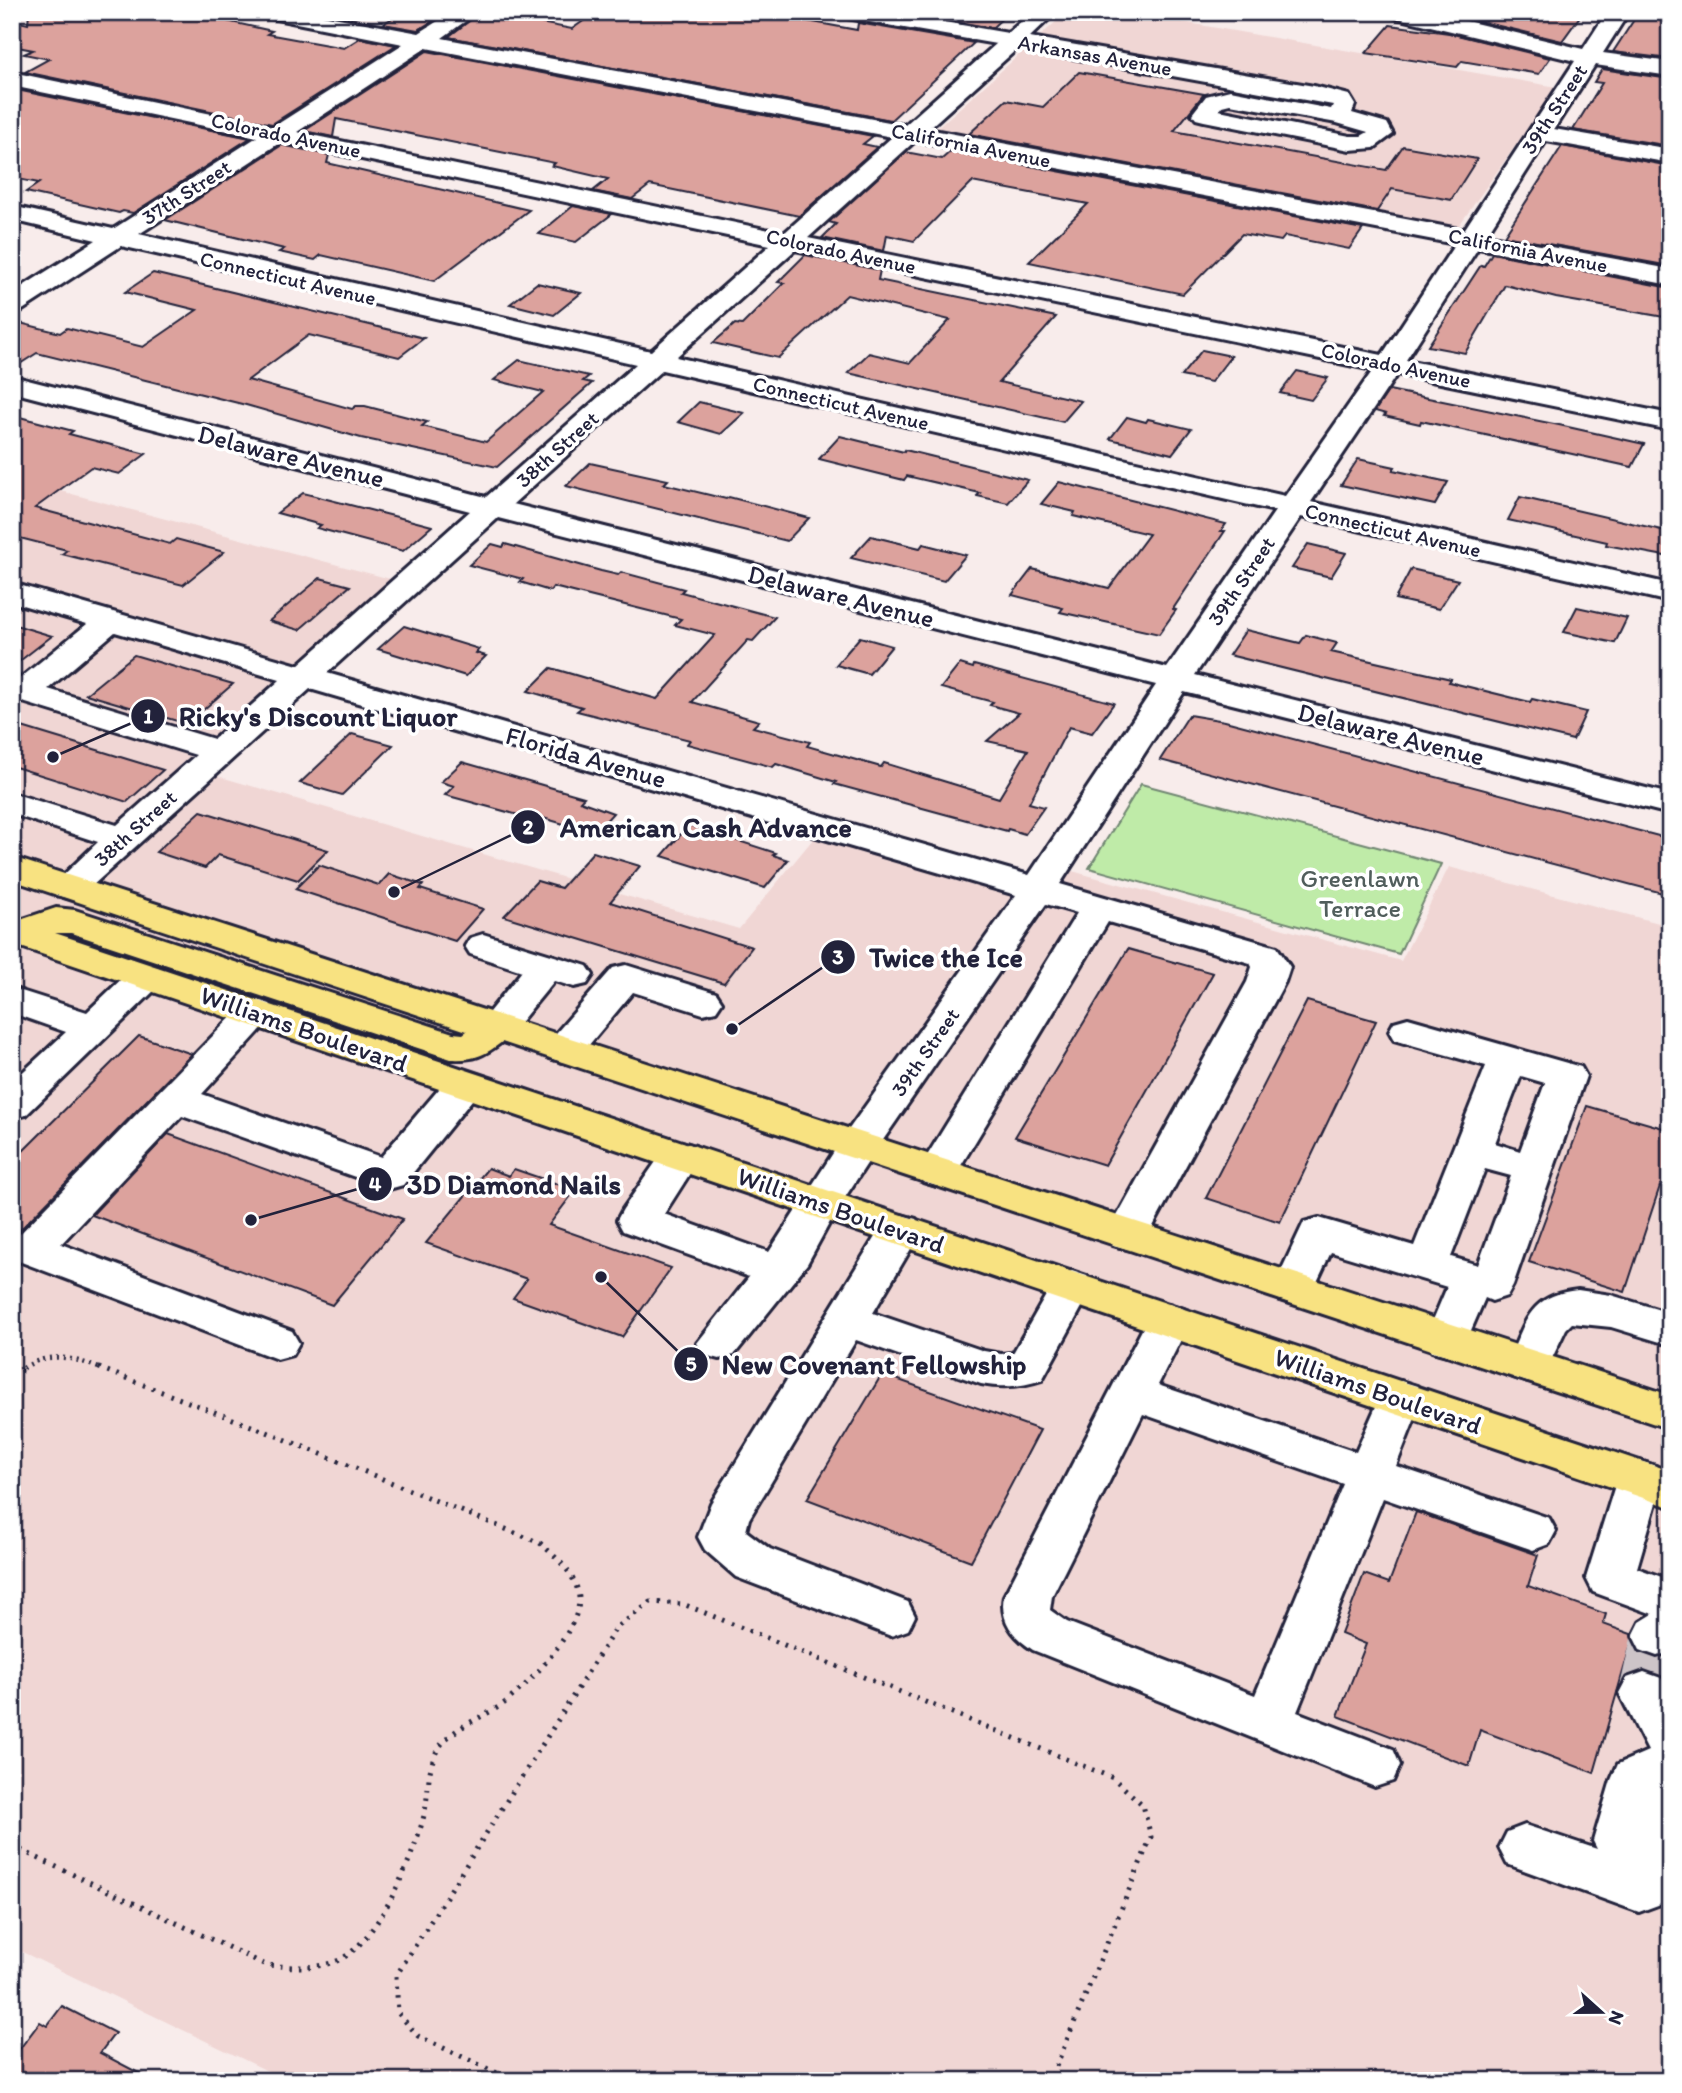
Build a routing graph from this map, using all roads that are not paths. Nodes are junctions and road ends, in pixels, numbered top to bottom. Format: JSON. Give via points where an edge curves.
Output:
{"nodes":[{"id":1,"x":271,"y":12,"type":"edge"},
{"id":2,"x":467,"y":12,"type":"edge"},
{"id":3,"x":847,"y":12,"type":"edge"},
{"id":4,"x":1045,"y":12,"type":"edge"},
{"id":5,"x":1401,"y":12,"type":"edge"},
{"id":6,"x":1618,"y":12,"type":"edge"},
{"id":7,"x":422,"y":41,"type":"junction"},
{"id":8,"x":1013,"y":41,"type":"junction"},
{"id":9,"x":1588,"y":57,"type":"junction"},
{"id":10,"x":1670,"y":69,"type":"edge"},
{"id":11,"x":12,"y":79,"type":"edge"},
{"id":12,"x":1340,"y":109,"type":"junction"},
{"id":13,"x":277,"y":133,"type":"junction"},
{"id":14,"x":909,"y":133,"type":"junction"},
{"id":15,"x":1538,"y":133,"type":"junction"},
{"id":16,"x":1670,"y":156,"type":"edge"},
{"id":17,"x":12,"y":213,"type":"edge"},
{"id":18,"x":115,"y":239,"type":"junction"},
{"id":19,"x":789,"y":239,"type":"junction"},
{"id":20,"x":1471,"y":239,"type":"junction"},
{"id":21,"x":1670,"y":277,"type":"edge"},
{"id":22,"x":12,"y":305,"type":"edge"},
{"id":23,"x":655,"y":360,"type":"junction"},
{"id":24,"x":1390,"y":364,"type":"junction"},
{"id":25,"x":12,"y":384,"type":"edge"},
{"id":26,"x":1670,"y":422,"type":"edge"},
{"id":27,"x":1291,"y":507,"type":"junction"},
{"id":28,"x":492,"y":508,"type":"junction"},
{"id":29,"x":1670,"y":593,"type":"edge"},
{"id":30,"x":17,"y":605,"type":"edge"},
{"id":31,"x":110,"y":620,"type":"junction"},
{"id":32,"x":305,"y":676,"type":"junction"},
{"id":33,"x":1175,"y":680,"type":"junction"},
{"id":34,"x":220,"y":752,"type":"junction"},
{"id":35,"x":12,"y":803,"type":"edge"},
{"id":36,"x":1670,"y":804,"type":"edge"},
{"id":37,"x":123,"y":839,"type":"junction"},
{"id":38,"x":12,"y":868,"type":"edge"},
{"id":39,"x":69,"y":887,"type":"junction"},
{"id":40,"x":1039,"y":888,"type":"junction"},
{"id":41,"x":1099,"y":906,"type":"junction"},
{"id":42,"x":14,"y":925,"type":"edge"},
{"id":43,"x":483,"y":946,"type":"dead end"},
{"id":44,"x":146,"y":976,"type":"junction"},
{"id":45,"x":12,"y":1000,"type":"edge"},
{"id":46,"x":703,"y":1002,"type":"dead end"},
{"id":47,"x":257,"y":1013,"type":"junction"},
{"id":48,"x":496,"y":1027,"type":"junction"},
{"id":49,"x":94,"y":1028,"type":"junction"},
{"id":50,"x":1408,"y":1031,"type":"dead end"},
{"id":51,"x":564,"y":1049,"type":"junction"},
{"id":52,"x":1508,"y":1059,"type":"junction"},
{"id":53,"x":465,"y":1084,"type":"junction"},
{"id":54,"x":175,"y":1098,"type":"junction"},
{"id":55,"x":12,"y":1105,"type":"edge"},
{"id":56,"x":858,"y":1146,"type":"junction"},
{"id":57,"x":1472,"y":1151,"type":"junction"},
{"id":58,"x":681,"y":1156,"type":"junction"},
{"id":59,"x":1534,"y":1170,"type":"junction"},
{"id":60,"x":937,"y":1172,"type":"junction"},
{"id":61,"x":820,"y":1203,"type":"junction"},
{"id":62,"x":901,"y":1230,"type":"junction"},
{"id":63,"x":1128,"y":1234,"type":"junction"},
{"id":64,"x":1427,"y":1265,"type":"junction"},
{"id":65,"x":777,"y":1271,"type":"junction"},
{"id":66,"x":1471,"y":1279,"type":"junction"},
{"id":67,"x":1072,"y":1287,"type":"junction"},
{"id":68,"x":1294,"y":1289,"type":"junction"},
{"id":69,"x":846,"y":1320,"type":"junction"},
{"id":70,"x":1169,"y":1320,"type":"junction"},
{"id":71,"x":1670,"y":1329,"type":"edge"},
{"id":72,"x":1447,"y":1339,"type":"junction"},
{"id":73,"x":276,"y":1343,"type":"dead end"},
{"id":74,"x":719,"y":1343,"type":"dead end"},
{"id":75,"x":1528,"y":1365,"type":"junction"},
{"id":76,"x":1132,"y":1393,"type":"junction"},
{"id":77,"x":1401,"y":1398,"type":"junction"},
{"id":78,"x":1670,"y":1412,"type":"edge"},
{"id":79,"x":1370,"y":1475,"type":"junction"},
{"id":80,"x":1649,"y":1476,"type":"edge"},
{"id":81,"x":1533,"y":1531,"type":"dead end"},
{"id":82,"x":891,"y":1616,"type":"dead end"},
{"id":83,"x":1666,"y":1622,"type":"edge"},
{"id":84,"x":1644,"y":1693,"type":"tunnel mouth"},
{"id":85,"x":1268,"y":1723,"type":"junction"},
{"id":86,"x":1668,"y":1758,"type":"edge"},
{"id":87,"x":1375,"y":1765,"type":"dead end"},
{"id":88,"x":1525,"y":1849,"type":"dead end"},
{"id":89,"x":1654,"y":1877,"type":"edge"}],
"edges":[{"from":1,"to":7,"type":"street","name":"California Avenue"},
{"from":2,"to":7,"type":"street","name":"37th Street"},
{"from":3,"to":8,"type":"street","name":"Arkansas Avenue"},
{"from":4,"to":8,"type":"street","name":"38th Street"},
{"from":5,"to":9,"type":"street"},
{"from":6,"to":9,"type":"street","name":"39th Street"},
{"from":7,"to":13,"type":"street","name":"37th Street"},
{"from":7,"to":14,"type":"street","name":"California Avenue"},
{"from":8,"to":12,"type":"street","name":"Arkansas Avenue","via":[[1161,66]]},
{"from":8,"to":14,"type":"street","name":"38th Street"},
{"from":9,"to":10,"type":"street"},
{"from":9,"to":15,"type":"street","name":"39th Street"},
{"from":11,"to":13,"type":"street","name":"Colorado Avenue"},
{"from":12,"to":12,"type":"street","name":"Arkansas Avenue","via":[[1379,128],[1381,134],[1366,143],[1350,143],[1204,114],[1214,101],[1230,97]]},
{"from":13,"to":18,"type":"street","name":"37th Street"},
{"from":13,"to":19,"type":"street","name":"Colorado Avenue"},
{"from":14,"to":19,"type":"street","name":"38th Street"},
{"from":14,"to":20,"type":"street","name":"California Avenue"},
{"from":15,"to":16,"type":"street"},
{"from":15,"to":20,"type":"street","name":"39th Street"},
{"from":17,"to":18,"type":"street","name":"Connecticut Avenue"},
{"from":18,"to":22,"type":"street","name":"37th Street"},
{"from":18,"to":23,"type":"street","name":"Connecticut Avenue"},
{"from":19,"to":23,"type":"street","name":"38th Street"},
{"from":19,"to":24,"type":"street","name":"Colorado Avenue"},
{"from":20,"to":21,"type":"street","name":"California Avenue"},
{"from":20,"to":24,"type":"street","name":"39th Street"},
{"from":23,"to":27,"type":"street","name":"Connecticut Avenue"},
{"from":23,"to":28,"type":"street","name":"38th Street"},
{"from":24,"to":26,"type":"street","name":"Colorado Avenue"},
{"from":24,"to":27,"type":"street","name":"39th Street"},
{"from":25,"to":28,"type":"street","name":"Delaware Avenue"},
{"from":27,"to":29,"type":"street","name":"Connecticut Avenue"},
{"from":27,"to":33,"type":"street","name":"39th Street"},
{"from":28,"to":32,"type":"street","name":"38th Street"},
{"from":28,"to":33,"type":"street","name":"Delaware Avenue"},
{"from":30,"to":31,"type":"street","name":"Florida Avenue","via":[[64,607]]},
{"from":31,"to":32,"type":"street","name":"Florida Avenue"},
{"from":31,"to":34,"type":"street","via":[[28,693]]},
{"from":32,"to":34,"type":"street","name":"38th Street"},
{"from":32,"to":40,"type":"street","name":"Florida Avenue"},
{"from":33,"to":36,"type":"street","name":"Delaware Avenue"},
{"from":33,"to":40,"type":"street","name":"39th Street"},
{"from":34,"to":37,"type":"street","name":"38th Street"},
{"from":35,"to":37,"type":"street"},
{"from":37,"to":39,"type":"street","name":"38th Street"},
{"from":38,"to":39,"type":"main road"},
{"from":39,"to":42,"type":"main road","via":[[28,898]]},
{"from":39,"to":48,"type":"main road"},
{"from":40,"to":41,"type":"street","name":"Florida Avenue"},
{"from":40,"to":56,"type":"street","name":"39th Street"},
{"from":41,"to":60,"type":"street"},
{"from":41,"to":63,"type":"street","name":"Florida Avenue","via":[[1264,956],[1271,967]]},
{"from":42,"to":44,"type":"main road","name":"Williams Boulevard"},
{"from":42,"to":48,"type":"main road","via":[[75,922],[452,1046],[471,1047]]},
{"from":43,"to":48,"type":"street","via":[[561,970]]},
{"from":44,"to":47,"type":"main road","name":"Williams Boulevard"},
{"from":44,"to":49,"type":"street"},
{"from":45,"to":49,"type":"street"},
{"from":46,"to":51,"type":"street","via":[[626,977]]},
{"from":47,"to":53,"type":"main road","name":"Williams Boulevard"},
{"from":47,"to":54,"type":"street"},
{"from":48,"to":51,"type":"main road"},
{"from":49,"to":55,"type":"street"},
{"from":50,"to":52,"type":"street"},
{"from":51,"to":56,"type":"main road"},
{"from":52,"to":57,"type":"street"},
{"from":52,"to":59,"type":"street","via":[[1567,1076]]},
{"from":53,"to":54,"type":"street","via":[[389,1175]]},
{"from":53,"to":58,"type":"main road","name":"Williams Boulevard"},
{"from":54,"to":73,"type":"street","via":[[32,1249]]},
{"from":56,"to":60,"type":"main road"},
{"from":56,"to":61,"type":"street","name":"39th Street"},
{"from":57,"to":59,"type":"street"},
{"from":57,"to":64,"type":"street"},
{"from":58,"to":61,"type":"main road","name":"Williams Boulevard"},
{"from":58,"to":65,"type":"street","via":[[638,1220]]},
{"from":59,"to":66,"type":"street","via":[[1492,1285]]},
{"from":60,"to":63,"type":"main road"},
{"from":61,"to":62,"type":"main road","name":"Williams Boulevard"},
{"from":61,"to":65,"type":"street","name":"39th Street"},
{"from":62,"to":67,"type":"main road","name":"Williams Boulevard"},
{"from":62,"to":69,"type":"street"},
{"from":63,"to":68,"type":"main road"},
{"from":64,"to":66,"type":"street"},
{"from":64,"to":68,"type":"street","via":[[1319,1233]]},
{"from":65,"to":74,"type":"street","name":"39th Street"},
{"from":66,"to":72,"type":"street"},
{"from":67,"to":69,"type":"street","via":[[1027,1368],[1015,1371],[981,1367]]},
{"from":67,"to":70,"type":"main road","name":"Williams Boulevard"},
{"from":68,"to":72,"type":"main road"},
{"from":69,"to":82,"type":"street","via":[[727,1516],[721,1537],[753,1563]]},
{"from":70,"to":76,"type":"street"},
{"from":70,"to":77,"type":"main road","name":"Williams Boulevard"},
{"from":71,"to":75,"type":"street","via":[[1583,1305],[1567,1305],[1554,1313]]},
{"from":72,"to":75,"type":"main road"},
{"from":75,"to":78,"type":"main road"},
{"from":76,"to":79,"type":"street"},
{"from":76,"to":85,"type":"street","via":[[1028,1596],[1028,1619],[1050,1636]]},
{"from":77,"to":79,"type":"street"},
{"from":77,"to":80,"type":"main road","name":"Williams Boulevard"},
{"from":79,"to":81,"type":"street"},
{"from":79,"to":85,"type":"street"},
{"from":80,"to":83,"type":"street","via":[[1610,1578]]},
{"from":84,"to":86,"type":"street"},
{"from":85,"to":87,"type":"street"},
{"from":86,"to":89,"type":"street","via":[[1649,1853]]},
{"from":88,"to":89,"type":"street"}]}
